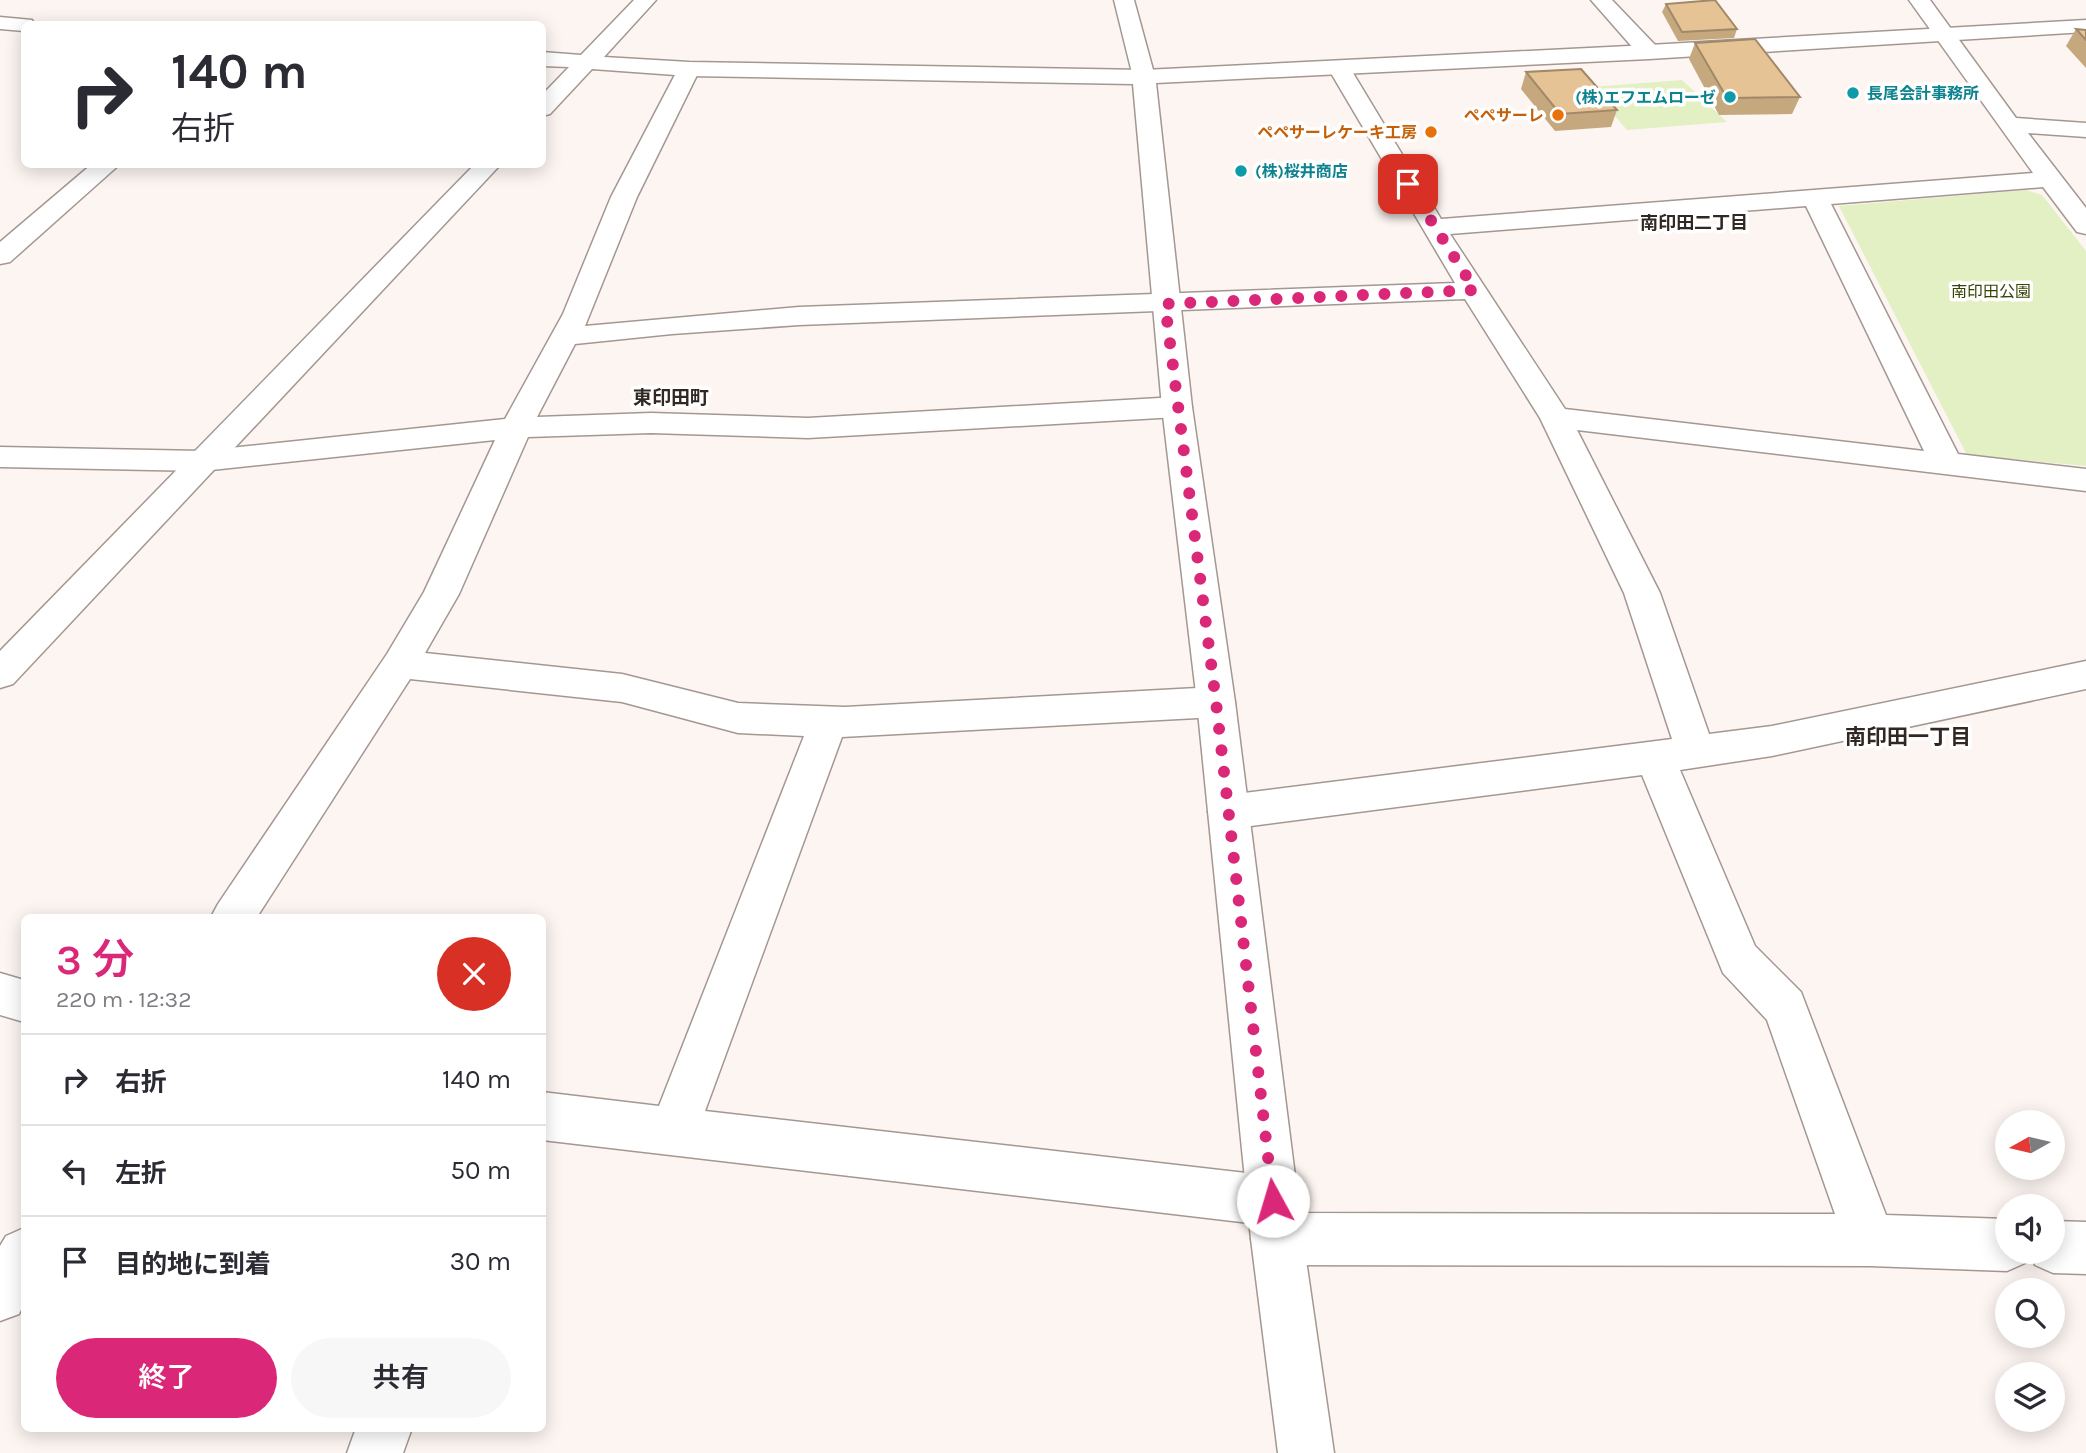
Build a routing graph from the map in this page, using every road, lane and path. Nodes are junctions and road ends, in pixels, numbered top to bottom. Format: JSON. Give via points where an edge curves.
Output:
{"nodes":[{"id":1,"x":646,"y":0,"type":"edge"},
{"id":2,"x":1124,"y":0,"type":"edge"},
{"id":3,"x":1601,"y":0,"type":"edge"},
{"id":4,"x":1919,"y":0,"type":"edge"},
{"id":5,"x":0,"y":23,"type":"edge"},
{"id":6,"x":21,"y":25,"type":"edge"},
{"id":7,"x":2086,"y":26,"type":"edge"},
{"id":8,"x":1944,"y":35,"type":"junction"},
{"id":9,"x":1649,"y":52,"type":"junction"},
{"id":10,"x":546,"y":59,"type":"edge"},
{"id":11,"x":587,"y":62,"type":"junction"},
{"id":12,"x":1339,"y":68,"type":"junction"},
{"id":13,"x":689,"y":69,"type":"junction"},
{"id":14,"x":1144,"y":77,"type":"junction"},
{"id":15,"x":546,"y":105,"type":"edge"},
{"id":16,"x":2008,"y":125,"type":"junction"},
{"id":17,"x":2086,"y":130,"type":"edge"},
{"id":18,"x":103,"y":168,"type":"edge"},
{"id":19,"x":485,"y":168,"type":"edge"},
{"id":20,"x":2049,"y":179,"type":"junction"},
{"id":21,"x":1815,"y":198,"type":"junction"},
{"id":22,"x":2086,"y":226,"type":"edge"},
{"id":23,"x":1433,"y":227,"type":"junction"},
{"id":24,"x":0,"y":256,"type":"edge"},
{"id":25,"x":1475,"y":290,"type":"junction"},
{"id":26,"x":1165,"y":304,"type":"junction"},
{"id":27,"x":564,"y":337,"type":"junction"},
{"id":28,"x":1177,"y":407,"type":"junction"},
{"id":29,"x":1555,"y":418,"type":"junction"},
{"id":30,"x":516,"y":428,"type":"junction"},
{"id":31,"x":0,"y":457,"type":"edge"},
{"id":32,"x":202,"y":461,"type":"junction"},
{"id":33,"x":1947,"y":465,"type":"junction"},
{"id":34,"x":2086,"y":480,"type":"edge"},
{"id":35,"x":400,"y":664,"type":"junction"},
{"id":36,"x":0,"y":674,"type":"edge"},
{"id":37,"x":2084,"y":679,"type":"edge"},
{"id":38,"x":1216,"y":702,"type":"junction"},
{"id":39,"x":829,"y":721,"type":"junction"},
{"id":40,"x":1675,"y":755,"type":"junction"},
{"id":41,"x":1228,"y":812,"type":"junction"},
{"id":42,"x":235,"y":914,"type":"edge"},
{"id":43,"x":0,"y":994,"type":"edge"},
{"id":44,"x":21,"y":1000,"type":"edge"},
{"id":45,"x":546,"y":1117,"type":"edge"},
{"id":46,"x":673,"y":1133,"type":"junction"},
{"id":47,"x":1275,"y":1220,"type":"junction"},
{"id":48,"x":1870,"y":1240,"type":"junction"},
{"id":49,"x":1995,"y":1245,"type":"edge"},
{"id":50,"x":2065,"y":1247,"type":"edge"},
{"id":51,"x":2086,"y":1248,"type":"edge"},
{"id":52,"x":21,"y":1259,"type":"edge"},
{"id":53,"x":0,"y":1295,"type":"edge"},
{"id":54,"x":382,"y":1432,"type":"edge"},
{"id":55,"x":374,"y":1453,"type":"edge"},
{"id":56,"x":1306,"y":1453,"type":"edge"}],
"edges":[{"from":1,"to":11,"type":"street"},
{"from":2,"to":14,"type":"street"},
{"from":3,"to":9,"type":"street"},
{"from":4,"to":8,"type":"street"},
{"from":5,"to":6,"type":"street"},
{"from":7,"to":8,"type":"street"},
{"from":8,"to":9,"type":"street"},
{"from":8,"to":16,"type":"street"},
{"from":9,"to":12,"type":"street"},
{"from":10,"to":11,"type":"street"},
{"from":11,"to":13,"type":"street"},
{"from":11,"to":15,"type":"street"},
{"from":12,"to":14,"type":"street"},
{"from":12,"to":23,"type":"street"},
{"from":13,"to":14,"type":"street"},
{"from":13,"to":27,"type":"street","via":[[624,197]]},
{"from":14,"to":26,"type":"street"},
{"from":16,"to":17,"type":"street"},
{"from":16,"to":20,"type":"street"},
{"from":18,"to":24,"type":"street"},
{"from":19,"to":32,"type":"street"},
{"from":20,"to":21,"type":"street"},
{"from":20,"to":22,"type":"street"},
{"from":21,"to":23,"type":"street"},
{"from":21,"to":33,"type":"street"},
{"from":23,"to":25,"type":"street"},
{"from":25,"to":26,"type":"street"},
{"from":25,"to":29,"type":"street"},
{"from":26,"to":27,"type":"street","via":[[799,316]]},
{"from":26,"to":28,"type":"street"},
{"from":27,"to":30,"type":"street"},
{"from":28,"to":30,"type":"street","via":[[808,428],[651,424]]},
{"from":28,"to":38,"type":"street"},
{"from":29,"to":33,"type":"street"},
{"from":29,"to":40,"type":"street","via":[[1642,593]]},
{"from":30,"to":32,"type":"street"},
{"from":30,"to":35,"type":"street","via":[[441,594]]},
{"from":31,"to":32,"type":"street"},
{"from":32,"to":36,"type":"street"},
{"from":33,"to":34,"type":"street"},
{"from":35,"to":39,"type":"street","via":[[622,688],[738,718]]},
{"from":35,"to":42,"type":"street"},
{"from":37,"to":40,"type":"street","via":[[1772,741]]},
{"from":38,"to":39,"type":"street"},
{"from":38,"to":41,"type":"street"},
{"from":39,"to":46,"type":"street"},
{"from":40,"to":41,"type":"street"},
{"from":40,"to":48,"type":"street","via":[[1739,959],[1785,1007]]},
{"from":41,"to":47,"type":"street"},
{"from":43,"to":44,"type":"street"},
{"from":45,"to":46,"type":"street"},
{"from":46,"to":47,"type":"street"},
{"from":47,"to":48,"type":"street"},
{"from":47,"to":56,"type":"street"},
{"from":48,"to":49,"type":"street"},
{"from":50,"to":51,"type":"street"},
{"from":52,"to":53,"type":"street"},
{"from":54,"to":55,"type":"street"}]}
